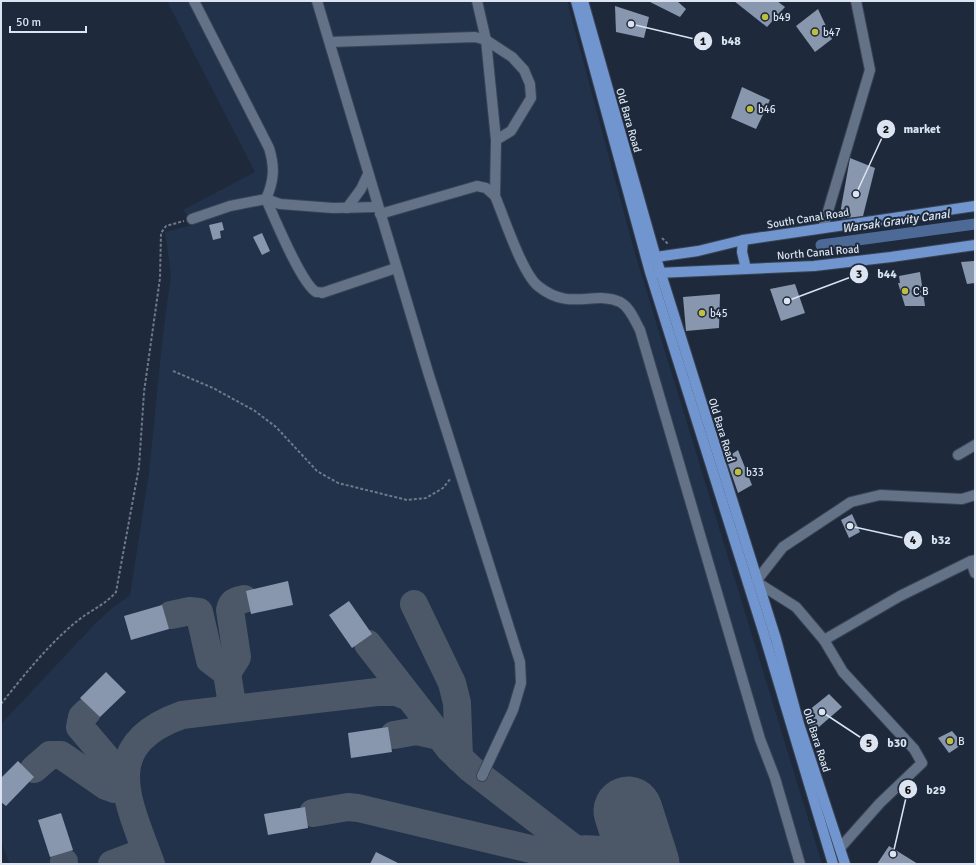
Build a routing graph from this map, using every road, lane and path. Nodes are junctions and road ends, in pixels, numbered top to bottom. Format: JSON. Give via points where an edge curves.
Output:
{"nodes":[{"id":1,"x":194,"y":1,"type":"edge"},
{"id":2,"x":317,"y":1,"type":"edge"},
{"id":3,"x":477,"y":1,"type":"edge"},
{"id":4,"x":576,"y":1,"type":"edge"},
{"id":5,"x":583,"y":1,"type":"edge"},
{"id":6,"x":856,"y":1,"type":"edge"},
{"id":7,"x":486,"y":40,"type":"junction"},
{"id":8,"x":330,"y":42,"type":"junction"},
{"id":9,"x":496,"y":140,"type":"junction"},
{"id":10,"x":368,"y":174,"type":"junction"},
{"id":11,"x":494,"y":196,"type":"junction"},
{"id":12,"x":266,"y":199,"type":"junction"},
{"id":13,"x":975,"y":206,"type":"edge"},
{"id":14,"x":347,"y":208,"type":"junction"},
{"id":15,"x":379,"y":211,"type":"junction"},
{"id":16,"x":192,"y":220,"type":"joint"},
{"id":17,"x":823,"y":228,"type":"junction"},
{"id":18,"x":660,"y":232,"type":"dead end"},
{"id":19,"x":743,"y":240,"type":"junction"},
{"id":20,"x":975,"y":245,"type":"edge"},
{"id":21,"x":680,"y":254,"type":"junction"},
{"id":22,"x":651,"y":258,"type":"junction"},
{"id":23,"x":396,"y":268,"type":"junction"},
{"id":24,"x":746,"y":269,"type":"junction"},
{"id":25,"x":650,"y":272,"type":"junction"},
{"id":26,"x":662,"y":274,"type":"junction"},
{"id":27,"x":173,"y":371,"type":"dead end"},
{"id":28,"x":975,"y":445,"type":"edge"},
{"id":29,"x":958,"y":455,"type":"dead end"},
{"id":30,"x":459,"y":469,"type":"junction"},
{"id":31,"x":975,"y":495,"type":"edge"},
{"id":32,"x":725,"y":496,"type":"junction"},
{"id":33,"x":973,"y":561,"type":"edge"},
{"id":34,"x":975,"y":573,"type":"edge"},
{"id":35,"x":758,"y":582,"type":"junction"},
{"id":36,"x":824,"y":640,"type":"junction"},
{"id":37,"x":1,"y":704,"type":"edge"},
{"id":38,"x":482,"y":776,"type":"dead end"},
{"id":39,"x":814,"y":784,"type":"junction"},
{"id":40,"x":840,"y":848,"type":"junction"},
{"id":41,"x":800,"y":864,"type":"edge"},
{"id":42,"x":833,"y":864,"type":"edge"},
{"id":43,"x":845,"y":864,"type":"edge"}],
"edges":[{"from":1,"to":12,"type":"street","via":[[270,148],[274,163],[273,185]]},
{"from":2,"to":8,"type":"street"},
{"from":3,"to":7,"type":"street"},
{"from":4,"to":22,"type":"main road"},
{"from":5,"to":22,"type":"main road","name":"Old Bara Road"},
{"from":6,"to":17,"type":"street","via":[[870,70]]},
{"from":7,"to":8,"type":"street","via":[[475,37]]},
{"from":7,"to":9,"type":"street"},
{"from":7,"to":9,"type":"street","via":[[512,57],[524,70],[530,84],[531,98],[511,130]]},
{"from":8,"to":10,"type":"street"},
{"from":9,"to":11,"type":"street"},
{"from":10,"to":14,"type":"street"},
{"from":10,"to":15,"type":"street"},
{"from":11,"to":15,"type":"street","via":[[486,188],[477,186]]},
{"from":11,"to":41,"type":"street","via":[[528,275],[538,286],[566,300],[604,299],[621,302],[632,313],[640,330],[760,739],[775,778]]},
{"from":12,"to":14,"type":"street","via":[[280,204]]},
{"from":12,"to":16,"type":"street","via":[[230,206]]},
{"from":12,"to":23,"type":"street","via":[[298,266],[316,292],[322,293]]},
{"from":13,"to":17,"type":"main road","name":"South Canal Road"},
{"from":14,"to":15,"type":"street"},
{"from":15,"to":23,"type":"street"},
{"from":16,"to":37,"type":"path","via":[[166,226],[161,233],[160,278],[144,392],[139,467],[116,592],[109,601],[76,622],[50,646]]},
{"from":17,"to":19,"type":"main road","name":"South Canal Road"},
{"from":18,"to":21,"type":"path","via":[[662,239]]},
{"from":19,"to":21,"type":"main road","name":"South Canal Road"},
{"from":19,"to":24,"type":"main road","via":[[742,252]]},
{"from":20,"to":24,"type":"main road","name":"North Canal Road","via":[[814,266]]},
{"from":21,"to":22,"type":"main road","name":"South Canal Road"},
{"from":22,"to":25,"type":"main road"},
{"from":22,"to":26,"type":"main road","name":"Old Bara Road"},
{"from":23,"to":30,"type":"street"},
{"from":24,"to":26,"type":"main road","name":"North Canal Road"},
{"from":25,"to":26,"type":"main road","name":"North Canal Road"},
{"from":25,"to":32,"type":"main road"},
{"from":26,"to":32,"type":"main road","name":"Old Bara Road"},
{"from":27,"to":30,"type":"path","via":[[213,388],[254,411],[276,427],[317,471],[338,484],[407,500],[426,498],[442,488]]},
{"from":28,"to":29,"type":"street"},
{"from":30,"to":38,"type":"street","via":[[520,662],[521,683],[513,710]]},
{"from":31,"to":35,"type":"street","via":[[962,499],[880,495],[851,502],[783,547]]},
{"from":32,"to":35,"type":"main road","name":"Old Bara Road"},
{"from":32,"to":39,"type":"main road","via":[[764,634]]},
{"from":33,"to":34,"type":"street"},
{"from":33,"to":36,"type":"street","via":[[900,596]]},
{"from":35,"to":36,"type":"street","via":[[796,607]]},
{"from":35,"to":39,"type":"main road","name":"Old Bara Road"},
{"from":36,"to":40,"type":"street","via":[[843,672],[914,749],[922,763],[880,803]]},
{"from":39,"to":40,"type":"main road","name":"Old Bara Road"},
{"from":39,"to":42,"type":"main road"},
{"from":40,"to":43,"type":"main road","name":"Old Bara Road"}]}
